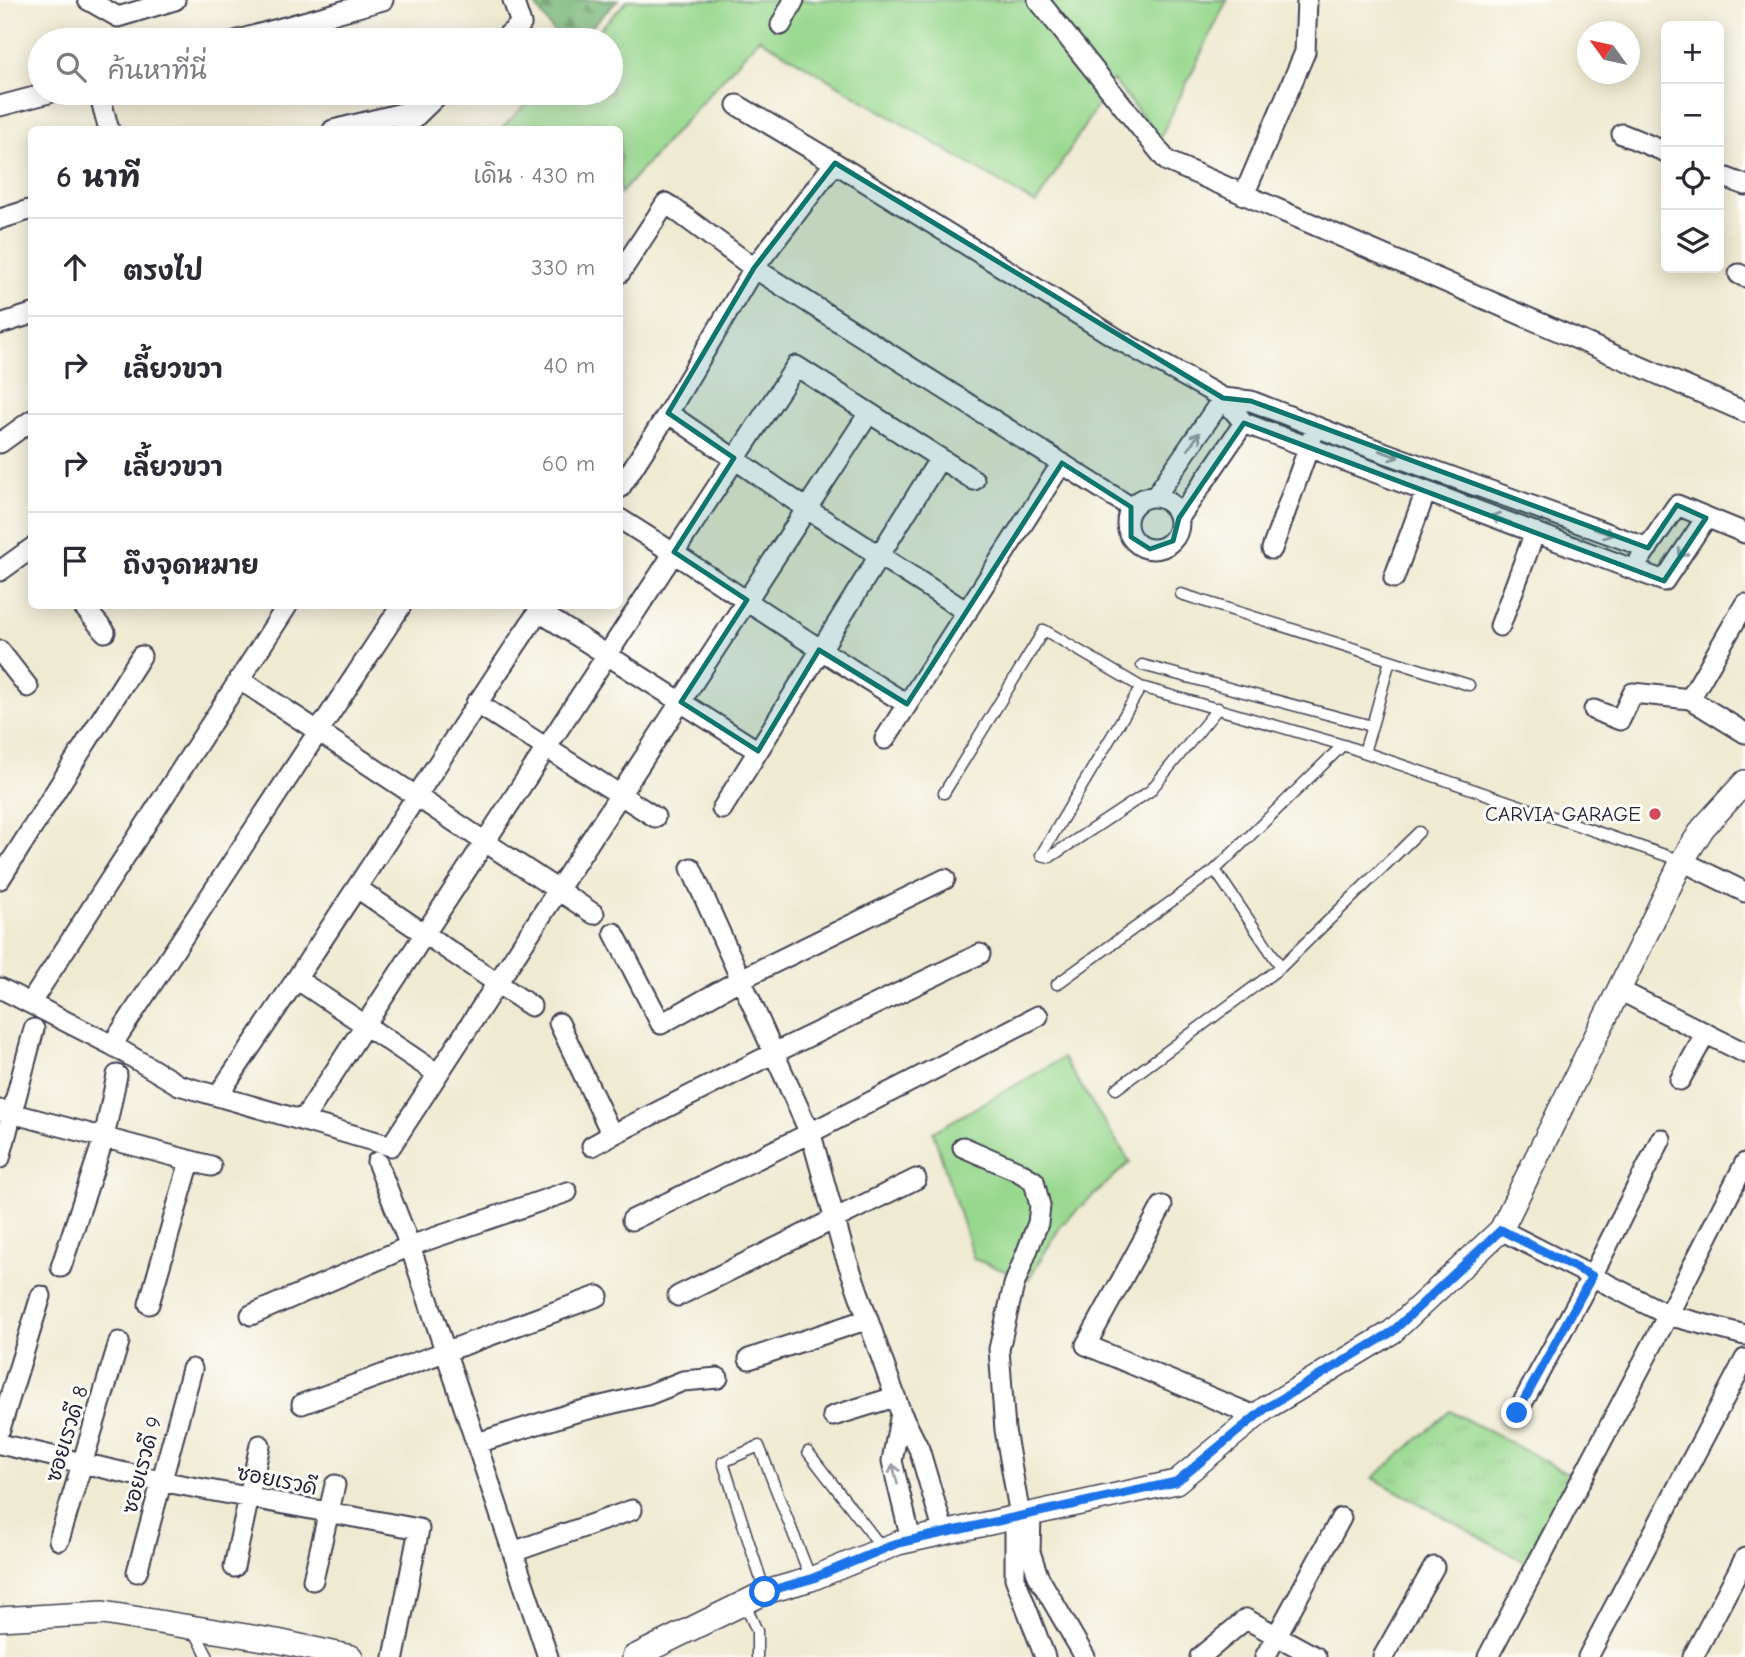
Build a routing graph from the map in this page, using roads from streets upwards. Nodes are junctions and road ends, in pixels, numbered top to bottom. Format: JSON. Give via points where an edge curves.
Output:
{"nodes":[{"id":1,"x":88,"y":0,"type":"edge"},
{"id":2,"x":175,"y":0,"type":"edge"},
{"id":3,"x":383,"y":0,"type":"edge"},
{"id":4,"x":513,"y":0,"type":"edge"},
{"id":5,"x":794,"y":0,"type":"edge"},
{"id":6,"x":1038,"y":0,"type":"edge"},
{"id":7,"x":1307,"y":0,"type":"edge"},
{"id":8,"x":781,"y":25,"type":"dead end"},
{"id":9,"x":282,"y":28,"type":"edge"},
{"id":10,"x":516,"y":28,"type":"edge"},
{"id":11,"x":28,"y":99,"type":"edge"},
{"id":12,"x":102,"y":105,"type":"edge"},
{"id":13,"x":426,"y":105,"type":"edge"},
{"id":14,"x":737,"y":105,"type":"dead end"},
{"id":15,"x":0,"y":106,"type":"edge"},
{"id":16,"x":423,"y":108,"type":"junction"},
{"id":17,"x":108,"y":126,"type":"edge"},
{"id":18,"x":349,"y":126,"type":"edge"},
{"id":19,"x":406,"y":126,"type":"edge"},
{"id":20,"x":1622,"y":134,"type":"dead end"},
{"id":21,"x":1661,"y":150,"type":"edge"},
{"id":22,"x":835,"y":163,"type":"junction"},
{"id":23,"x":1724,"y":176,"type":"edge"},
{"id":24,"x":1745,"y":185,"type":"edge"},
{"id":25,"x":1244,"y":195,"type":"junction"},
{"id":26,"x":28,"y":210,"type":"edge"},
{"id":27,"x":0,"y":219,"type":"edge"},
{"id":28,"x":623,"y":268,"type":"edge"},
{"id":29,"x":754,"y":268,"type":"junction"},
{"id":30,"x":28,"y":315,"type":"edge"},
{"id":31,"x":0,"y":324,"type":"edge"},
{"id":32,"x":1223,"y":398,"type":"junction"},
{"id":33,"x":1745,"y":412,"type":"edge"},
{"id":34,"x":668,"y":413,"type":"junction"},
{"id":35,"x":869,"y":413,"type":"junction"},
{"id":36,"x":28,"y":423,"type":"edge"},
{"id":37,"x":1244,"y":423,"type":"junction"},
{"id":38,"x":1315,"y":427,"type":"junction"},
{"id":39,"x":0,"y":443,"type":"edge"},
{"id":40,"x":1308,"y":448,"type":"junction"},
{"id":41,"x":734,"y":458,"type":"junction"},
{"id":42,"x":940,"y":458,"type":"junction"},
{"id":43,"x":1062,"y":463,"type":"junction"},
{"id":44,"x":974,"y":480,"type":"dead end"},
{"id":45,"x":623,"y":483,"type":"edge"},
{"id":46,"x":1426,"y":491,"type":"junction"},
{"id":47,"x":1155,"y":497,"type":"junction"},
{"id":48,"x":1132,"y":508,"type":"junction"},
{"id":49,"x":807,"y":509,"type":"junction"},
{"id":50,"x":1706,"y":517,"type":"junction"},
{"id":51,"x":1179,"y":518,"type":"junction"},
{"id":52,"x":623,"y":521,"type":"edge"},
{"id":53,"x":1535,"y":532,"type":"junction"},
{"id":54,"x":1745,"y":533,"type":"edge"},
{"id":55,"x":1648,"y":548,"type":"junction"},
{"id":56,"x":1272,"y":549,"type":"dead end"},
{"id":57,"x":28,"y":551,"type":"edge"},
{"id":58,"x":674,"y":552,"type":"junction"},
{"id":59,"x":879,"y":556,"type":"junction"},
{"id":60,"x":1634,"y":569,"type":"junction"},
{"id":61,"x":0,"y":571,"type":"edge"},
{"id":62,"x":1394,"y":578,"type":"dead end"},
{"id":63,"x":747,"y":600,"type":"junction"},
{"id":64,"x":1745,"y":604,"type":"edge"},
{"id":65,"x":86,"y":609,"type":"edge"},
{"id":66,"x":285,"y":609,"type":"edge"},
{"id":67,"x":399,"y":609,"type":"edge"},
{"id":68,"x":539,"y":609,"type":"edge"},
{"id":69,"x":541,"y":609,"type":"edge"},
{"id":70,"x":967,"y":612,"type":"junction"},
{"id":71,"x":1500,"y":626,"type":"dead end"},
{"id":72,"x":105,"y":632,"type":"dead end"},
{"id":73,"x":819,"y":650,"type":"junction"},
{"id":74,"x":0,"y":651,"type":"edge"},
{"id":75,"x":607,"y":655,"type":"junction"},
{"id":76,"x":141,"y":656,"type":"dead end"},
{"id":77,"x":240,"y":679,"type":"junction"},
{"id":78,"x":28,"y":687,"type":"dead end"},
{"id":79,"x":1690,"y":699,"type":"junction"},
{"id":80,"x":681,"y":702,"type":"junction"},
{"id":81,"x":476,"y":703,"type":"junction"},
{"id":82,"x":907,"y":704,"type":"junction"},
{"id":83,"x":1594,"y":710,"type":"dead end"},
{"id":84,"x":318,"y":731,"type":"junction"},
{"id":85,"x":1745,"y":733,"type":"edge"},
{"id":86,"x":885,"y":739,"type":"dead end"},
{"id":87,"x":546,"y":747,"type":"junction"},
{"id":88,"x":758,"y":751,"type":"junction"},
{"id":89,"x":1745,"y":782,"type":"edge"},
{"id":90,"x":621,"y":795,"type":"junction"},
{"id":91,"x":416,"y":796,"type":"junction"},
{"id":92,"x":722,"y":809,"type":"dead end"},
{"id":93,"x":655,"y":817,"type":"dead end"},
{"id":94,"x":485,"y":841,"type":"junction"},
{"id":95,"x":1682,"y":861,"type":"junction"},
{"id":96,"x":691,"y":868,"type":"dead end"},
{"id":97,"x":0,"y":879,"type":"edge"},
{"id":98,"x":945,"y":879,"type":"dead end"},
{"id":99,"x":357,"y":888,"type":"junction"},
{"id":100,"x":558,"y":890,"type":"junction"},
{"id":101,"x":1745,"y":892,"type":"edge"},
{"id":102,"x":594,"y":914,"type":"dead end"},
{"id":103,"x":614,"y":933,"type":"dead end"},
{"id":104,"x":424,"y":934,"type":"junction"},
{"id":105,"x":980,"y":954,"type":"dead end"},
{"id":106,"x":741,"y":979,"type":"junction"},
{"id":107,"x":298,"y":980,"type":"junction"},
{"id":108,"x":497,"y":983,"type":"junction"},
{"id":109,"x":0,"y":988,"type":"edge"},
{"id":110,"x":1619,"y":990,"type":"junction"},
{"id":111,"x":30,"y":1002,"type":"junction"},
{"id":112,"x":531,"y":1006,"type":"dead end"},
{"id":113,"x":1038,"y":1016,"type":"dead end"},
{"id":114,"x":559,"y":1023,"type":"dead end"},
{"id":115,"x":365,"y":1024,"type":"junction"},
{"id":116,"x":34,"y":1029,"type":"dead end"},
{"id":117,"x":1706,"y":1033,"type":"junction"},
{"id":118,"x":112,"y":1045,"type":"junction"},
{"id":119,"x":774,"y":1053,"type":"junction"},
{"id":120,"x":1745,"y":1053,"type":"edge"},
{"id":121,"x":438,"y":1074,"type":"junction"},
{"id":122,"x":117,"y":1076,"type":"dead end"},
{"id":123,"x":1680,"y":1080,"type":"dead end"},
{"id":124,"x":218,"y":1095,"type":"junction"},
{"id":125,"x":6,"y":1112,"type":"edge"},
{"id":126,"x":303,"y":1120,"type":"junction"},
{"id":127,"x":810,"y":1133,"type":"junction"},
{"id":128,"x":612,"y":1135,"type":"junction"},
{"id":129,"x":104,"y":1138,"type":"junction"},
{"id":130,"x":1661,"y":1139,"type":"dead end"},
{"id":131,"x":592,"y":1146,"type":"dead end"},
{"id":132,"x":963,"y":1147,"type":"dead end"},
{"id":133,"x":0,"y":1158,"type":"edge"},
{"id":134,"x":190,"y":1161,"type":"junction"},
{"id":135,"x":377,"y":1162,"type":"dead end"},
{"id":136,"x":1745,"y":1163,"type":"edge"},
{"id":137,"x":211,"y":1166,"type":"dead end"},
{"id":138,"x":916,"y":1179,"type":"dead end"},
{"id":139,"x":567,"y":1192,"type":"dead end"},
{"id":140,"x":1162,"y":1206,"type":"dead end"},
{"id":141,"x":835,"y":1219,"type":"junction"},
{"id":142,"x":632,"y":1220,"type":"dead end"},
{"id":143,"x":1501,"y":1230,"type":"junction"},
{"id":144,"x":410,"y":1245,"type":"junction"},
{"id":145,"x":61,"y":1267,"type":"dead end"},
{"id":146,"x":1592,"y":1276,"type":"junction"},
{"id":147,"x":41,"y":1296,"type":"dead end"},
{"id":148,"x":597,"y":1296,"type":"dead end"},
{"id":149,"x":678,"y":1296,"type":"dead end"},
{"id":150,"x":149,"y":1304,"type":"dead end"},
{"id":151,"x":251,"y":1315,"type":"dead end"},
{"id":152,"x":1668,"y":1315,"type":"junction"},
{"id":153,"x":868,"y":1319,"type":"junction"},
{"id":154,"x":1745,"y":1335,"type":"edge"},
{"id":155,"x":118,"y":1342,"type":"dead end"},
{"id":156,"x":446,"y":1350,"type":"junction"},
{"id":157,"x":749,"y":1359,"type":"dead end"},
{"id":158,"x":1745,"y":1359,"type":"edge"},
{"id":159,"x":192,"y":1369,"type":"dead end"},
{"id":160,"x":718,"y":1378,"type":"dead end"},
{"id":161,"x":302,"y":1404,"type":"dead end"},
{"id":162,"x":898,"y":1405,"type":"junction"},
{"id":163,"x":1517,"y":1413,"type":"dead end"},
{"id":164,"x":833,"y":1416,"type":"dead end"},
{"id":165,"x":1255,"y":1416,"type":"junction"},
{"id":166,"x":0,"y":1429,"type":"edge"},
{"id":167,"x":477,"y":1443,"type":"junction"},
{"id":168,"x":0,"y":1444,"type":"edge"},
{"id":169,"x":260,"y":1445,"type":"dead end"},
{"id":170,"x":82,"y":1463,"type":"junction"},
{"id":171,"x":160,"y":1481,"type":"junction"},
{"id":172,"x":335,"y":1485,"type":"dead end"},
{"id":173,"x":248,"y":1496,"type":"junction"},
{"id":174,"x":632,"y":1510,"type":"dead end"},
{"id":175,"x":328,"y":1513,"type":"junction"},
{"id":176,"x":1022,"y":1516,"type":"junction"},
{"id":177,"x":1341,"y":1518,"type":"dead end"},
{"id":178,"x":943,"y":1533,"type":"junction"},
{"id":179,"x":59,"y":1540,"type":"dead end"},
{"id":180,"x":911,"y":1540,"type":"junction"},
{"id":181,"x":513,"y":1552,"type":"junction"},
{"id":182,"x":1745,"y":1558,"type":"edge"},
{"id":183,"x":234,"y":1567,"type":"dead end"},
{"id":184,"x":1434,"y":1567,"type":"dead end"},
{"id":185,"x":137,"y":1572,"type":"dead end"},
{"id":186,"x":313,"y":1580,"type":"dead end"},
{"id":187,"x":0,"y":1619,"type":"edge"},
{"id":188,"x":1276,"y":1637,"type":"junction"},
{"id":189,"x":351,"y":1657,"type":"edge"},
{"id":190,"x":394,"y":1657,"type":"edge"},
{"id":191,"x":548,"y":1657,"type":"edge"},
{"id":192,"x":634,"y":1657,"type":"edge"},
{"id":193,"x":1045,"y":1657,"type":"edge"},
{"id":194,"x":1085,"y":1657,"type":"edge"},
{"id":195,"x":1200,"y":1657,"type":"edge"},
{"id":196,"x":1265,"y":1657,"type":"edge"},
{"id":197,"x":1316,"y":1657,"type":"edge"},
{"id":198,"x":1383,"y":1657,"type":"edge"},
{"id":199,"x":1488,"y":1657,"type":"edge"},
{"id":200,"x":1588,"y":1657,"type":"edge"},
{"id":201,"x":1693,"y":1657,"type":"edge"}],
"edges":[{"from":1,"to":2,"type":"street","via":[[118,17]]},
{"from":3,"to":9,"type":"street"},
{"from":4,"to":10,"type":"street","via":[[521,24]]},
{"from":5,"to":8,"type":"street"},
{"from":6,"to":25,"type":"street","via":[[1167,161]]},
{"from":7,"to":25,"type":"street","via":[[1305,52]]},
{"from":11,"to":15,"type":"street"},
{"from":12,"to":17,"type":"street"},
{"from":13,"to":16,"type":"street"},
{"from":14,"to":22,"type":"street"},
{"from":16,"to":18,"type":"street"},
{"from":16,"to":19,"type":"street"},
{"from":20,"to":21,"type":"street"},
{"from":22,"to":29,"type":"street"},
{"from":22,"to":32,"type":"street","via":[[1121,341]]},
{"from":23,"to":24,"type":"street"},
{"from":25,"to":33,"type":"street"},
{"from":26,"to":27,"type":"street"},
{"from":28,"to":29,"type":"street","via":[[666,203]]},
{"from":29,"to":34,"type":"street"},
{"from":29,"to":43,"type":"street"},
{"from":30,"to":31,"type":"street"},
{"from":32,"to":37,"type":"street"},
{"from":32,"to":38,"type":"street","via":[[1251,401]]},
{"from":47,"to":32,"type":"street","one_way":true},
{"from":34,"to":41,"type":"street"},
{"from":34,"to":45,"type":"street"},
{"from":35,"to":41,"type":"street","via":[[796,366]]},
{"from":35,"to":42,"type":"street"},
{"from":35,"to":49,"type":"street"},
{"from":36,"to":39,"type":"street"},
{"from":37,"to":40,"type":"street"},
{"from":37,"to":51,"type":"street"},
{"from":38,"to":40,"type":"street"},
{"from":38,"to":55,"type":"street","one_way":true},
{"from":40,"to":46,"type":"street"},
{"from":40,"to":56,"type":"street"},
{"from":41,"to":49,"type":"street"},
{"from":41,"to":58,"type":"street"},
{"from":42,"to":44,"type":"street"},
{"from":42,"to":59,"type":"street"},
{"from":43,"to":48,"type":"street"},
{"from":43,"to":70,"type":"street"},
{"from":53,"to":46,"type":"street","one_way":true},
{"from":46,"to":62,"type":"street"},
{"from":47,"to":48,"type":"street"},
{"from":47,"to":51,"type":"street","via":[[1170,504]]},
{"from":48,"to":51,"type":"street","via":[[1127,521],[1131,537],[1150,549],[1173,541]]},
{"from":49,"to":59,"type":"street"},
{"from":49,"to":63,"type":"street"},
{"from":50,"to":54,"type":"street"},
{"from":50,"to":55,"type":"street","via":[[1677,505]]},
{"from":50,"to":60,"type":"street","one_way":true,"via":[[1664,581]]},
{"from":52,"to":58,"type":"street"},
{"from":53,"to":60,"type":"street"},
{"from":53,"to":71,"type":"street"},
{"from":55,"to":60,"type":"street"},
{"from":57,"to":61,"type":"street"},
{"from":58,"to":63,"type":"street"},
{"from":58,"to":75,"type":"street"},
{"from":59,"to":70,"type":"street"},
{"from":59,"to":73,"type":"street"},
{"from":63,"to":73,"type":"street"},
{"from":63,"to":80,"type":"street"},
{"from":64,"to":79,"type":"street"},
{"from":65,"to":72,"type":"street"},
{"from":66,"to":77,"type":"street"},
{"from":67,"to":84,"type":"street"},
{"from":68,"to":81,"type":"street"},
{"from":69,"to":75,"type":"street"},
{"from":70,"to":82,"type":"street"},
{"from":73,"to":82,"type":"street"},
{"from":73,"to":88,"type":"street"},
{"from":74,"to":78,"type":"street"},
{"from":75,"to":80,"type":"street"},
{"from":75,"to":87,"type":"street"},
{"from":76,"to":97,"type":"street"},
{"from":77,"to":84,"type":"street"},
{"from":77,"to":111,"type":"street"},
{"from":79,"to":83,"type":"street","via":[[1633,693],[1620,720]]},
{"from":79,"to":85,"type":"street"},
{"from":80,"to":88,"type":"street"},
{"from":80,"to":90,"type":"street"},
{"from":81,"to":87,"type":"street"},
{"from":81,"to":91,"type":"street"},
{"from":82,"to":86,"type":"street"},
{"from":84,"to":91,"type":"street"},
{"from":84,"to":118,"type":"street"},
{"from":87,"to":90,"type":"street"},
{"from":87,"to":94,"type":"street"},
{"from":88,"to":92,"type":"street"},
{"from":89,"to":95,"type":"street","via":[[1703,828]]},
{"from":90,"to":93,"type":"street"},
{"from":90,"to":100,"type":"street"},
{"from":91,"to":94,"type":"street"},
{"from":91,"to":99,"type":"street"},
{"from":94,"to":100,"type":"street"},
{"from":94,"to":104,"type":"street"},
{"from":95,"to":101,"type":"street"},
{"from":95,"to":110,"type":"street"},
{"from":96,"to":106,"type":"street"},
{"from":98,"to":106,"type":"street"},
{"from":99,"to":104,"type":"street"},
{"from":99,"to":107,"type":"street"},
{"from":100,"to":102,"type":"street"},
{"from":100,"to":108,"type":"street"},
{"from":103,"to":106,"type":"street","via":[[661,1024]]},
{"from":104,"to":108,"type":"street"},
{"from":104,"to":115,"type":"street"},
{"from":105,"to":119,"type":"street"},
{"from":106,"to":119,"type":"street"},
{"from":107,"to":115,"type":"street"},
{"from":107,"to":124,"type":"street"},
{"from":108,"to":112,"type":"street"},
{"from":108,"to":121,"type":"street"},
{"from":109,"to":111,"type":"street"},
{"from":110,"to":117,"type":"street"},
{"from":110,"to":143,"type":"street"},
{"from":111,"to":118,"type":"street"},
{"from":113,"to":127,"type":"street"},
{"from":114,"to":128,"type":"street"},
{"from":115,"to":121,"type":"street"},
{"from":115,"to":126,"type":"street"},
{"from":116,"to":125,"type":"street"},
{"from":117,"to":120,"type":"street"},
{"from":117,"to":123,"type":"street"},
{"from":118,"to":124,"type":"street","via":[[179,1084]]},
{"from":119,"to":127,"type":"street"},
{"from":119,"to":128,"type":"street"},
{"from":121,"to":126,"type":"street","via":[[391,1146]]},
{"from":122,"to":129,"type":"street"},
{"from":124,"to":126,"type":"street"},
{"from":125,"to":129,"type":"street"},
{"from":125,"to":133,"type":"street"},
{"from":127,"to":141,"type":"street"},
{"from":127,"to":142,"type":"street"},
{"from":128,"to":131,"type":"street"},
{"from":129,"to":134,"type":"street"},
{"from":129,"to":145,"type":"street"},
{"from":130,"to":146,"type":"street"},
{"from":132,"to":176,"type":"street","via":[[1034,1181],[1040,1206],[1038,1223],[1013,1285],[999,1349],[1005,1430]]},
{"from":134,"to":137,"type":"street"},
{"from":134,"to":150,"type":"street"},
{"from":135,"to":144,"type":"street"},
{"from":136,"to":152,"type":"street"},
{"from":138,"to":141,"type":"street"},
{"from":139,"to":144,"type":"street"},
{"from":140,"to":165,"type":"street","via":[[1086,1345]]},
{"from":141,"to":149,"type":"street"},
{"from":141,"to":153,"type":"street"},
{"from":143,"to":146,"type":"street"},
{"from":143,"to":165,"type":"street","via":[[1392,1332]]},
{"from":144,"to":151,"type":"street"},
{"from":144,"to":156,"type":"street"},
{"from":146,"to":152,"type":"street"},
{"from":146,"to":163,"type":"street"},
{"from":147,"to":166,"type":"street"},
{"from":148,"to":156,"type":"street"},
{"from":152,"to":154,"type":"street"},
{"from":152,"to":199,"type":"street"},
{"from":153,"to":157,"type":"street"},
{"from":153,"to":162,"type":"street"},
{"from":155,"to":170,"type":"street","name":"ซอยเรวดี 8"},
{"from":156,"to":161,"type":"street"},
{"from":156,"to":167,"type":"street"},
{"from":158,"to":200,"type":"street"},
{"from":159,"to":171,"type":"street","name":"ซอยเรวดี 9"},
{"from":160,"to":167,"type":"street","via":[[683,1381]]},
{"from":162,"to":164,"type":"street"},
{"from":162,"to":178,"type":"street","via":[[919,1449]]},
{"from":180,"to":162,"type":"street","one_way":true,"via":[[892,1461]]},
{"from":165,"to":176,"type":"street","via":[[1176,1482]]},
{"from":167,"to":181,"type":"street"},
{"from":168,"to":170,"type":"street","name":"ซอยเรวดี"},
{"from":169,"to":173,"type":"street"},
{"from":170,"to":171,"type":"street","name":"ซอยเรวดี"},
{"from":170,"to":179,"type":"street","name":"ซอยเรวดี 8"},
{"from":171,"to":173,"type":"street","name":"ซอยเรวดี"},
{"from":171,"to":185,"type":"street","name":"ซอยเรวดี 9"},
{"from":172,"to":175,"type":"street"},
{"from":173,"to":175,"type":"street","name":"ซอยเรวดี"},
{"from":173,"to":183,"type":"street"},
{"from":174,"to":181,"type":"street"},
{"from":175,"to":186,"type":"street"},
{"from":175,"to":190,"type":"street","name":"ซอยเรวดี","via":[[419,1529]]},
{"from":176,"to":178,"type":"street"},
{"from":176,"to":193,"type":"street","via":[[1015,1578]]},
{"from":176,"to":194,"type":"street","via":[[1038,1576]]},
{"from":177,"to":188,"type":"street"},
{"from":178,"to":180,"type":"street"},
{"from":180,"to":192,"type":"street","via":[[765,1592]]},
{"from":181,"to":191,"type":"street"},
{"from":182,"to":201,"type":"street"},
{"from":184,"to":198,"type":"street"},
{"from":187,"to":189,"type":"street","via":[[103,1613]]},
{"from":188,"to":195,"type":"street","via":[[1246,1619]]},
{"from":188,"to":196,"type":"street"},
{"from":188,"to":197,"type":"street"}]}
